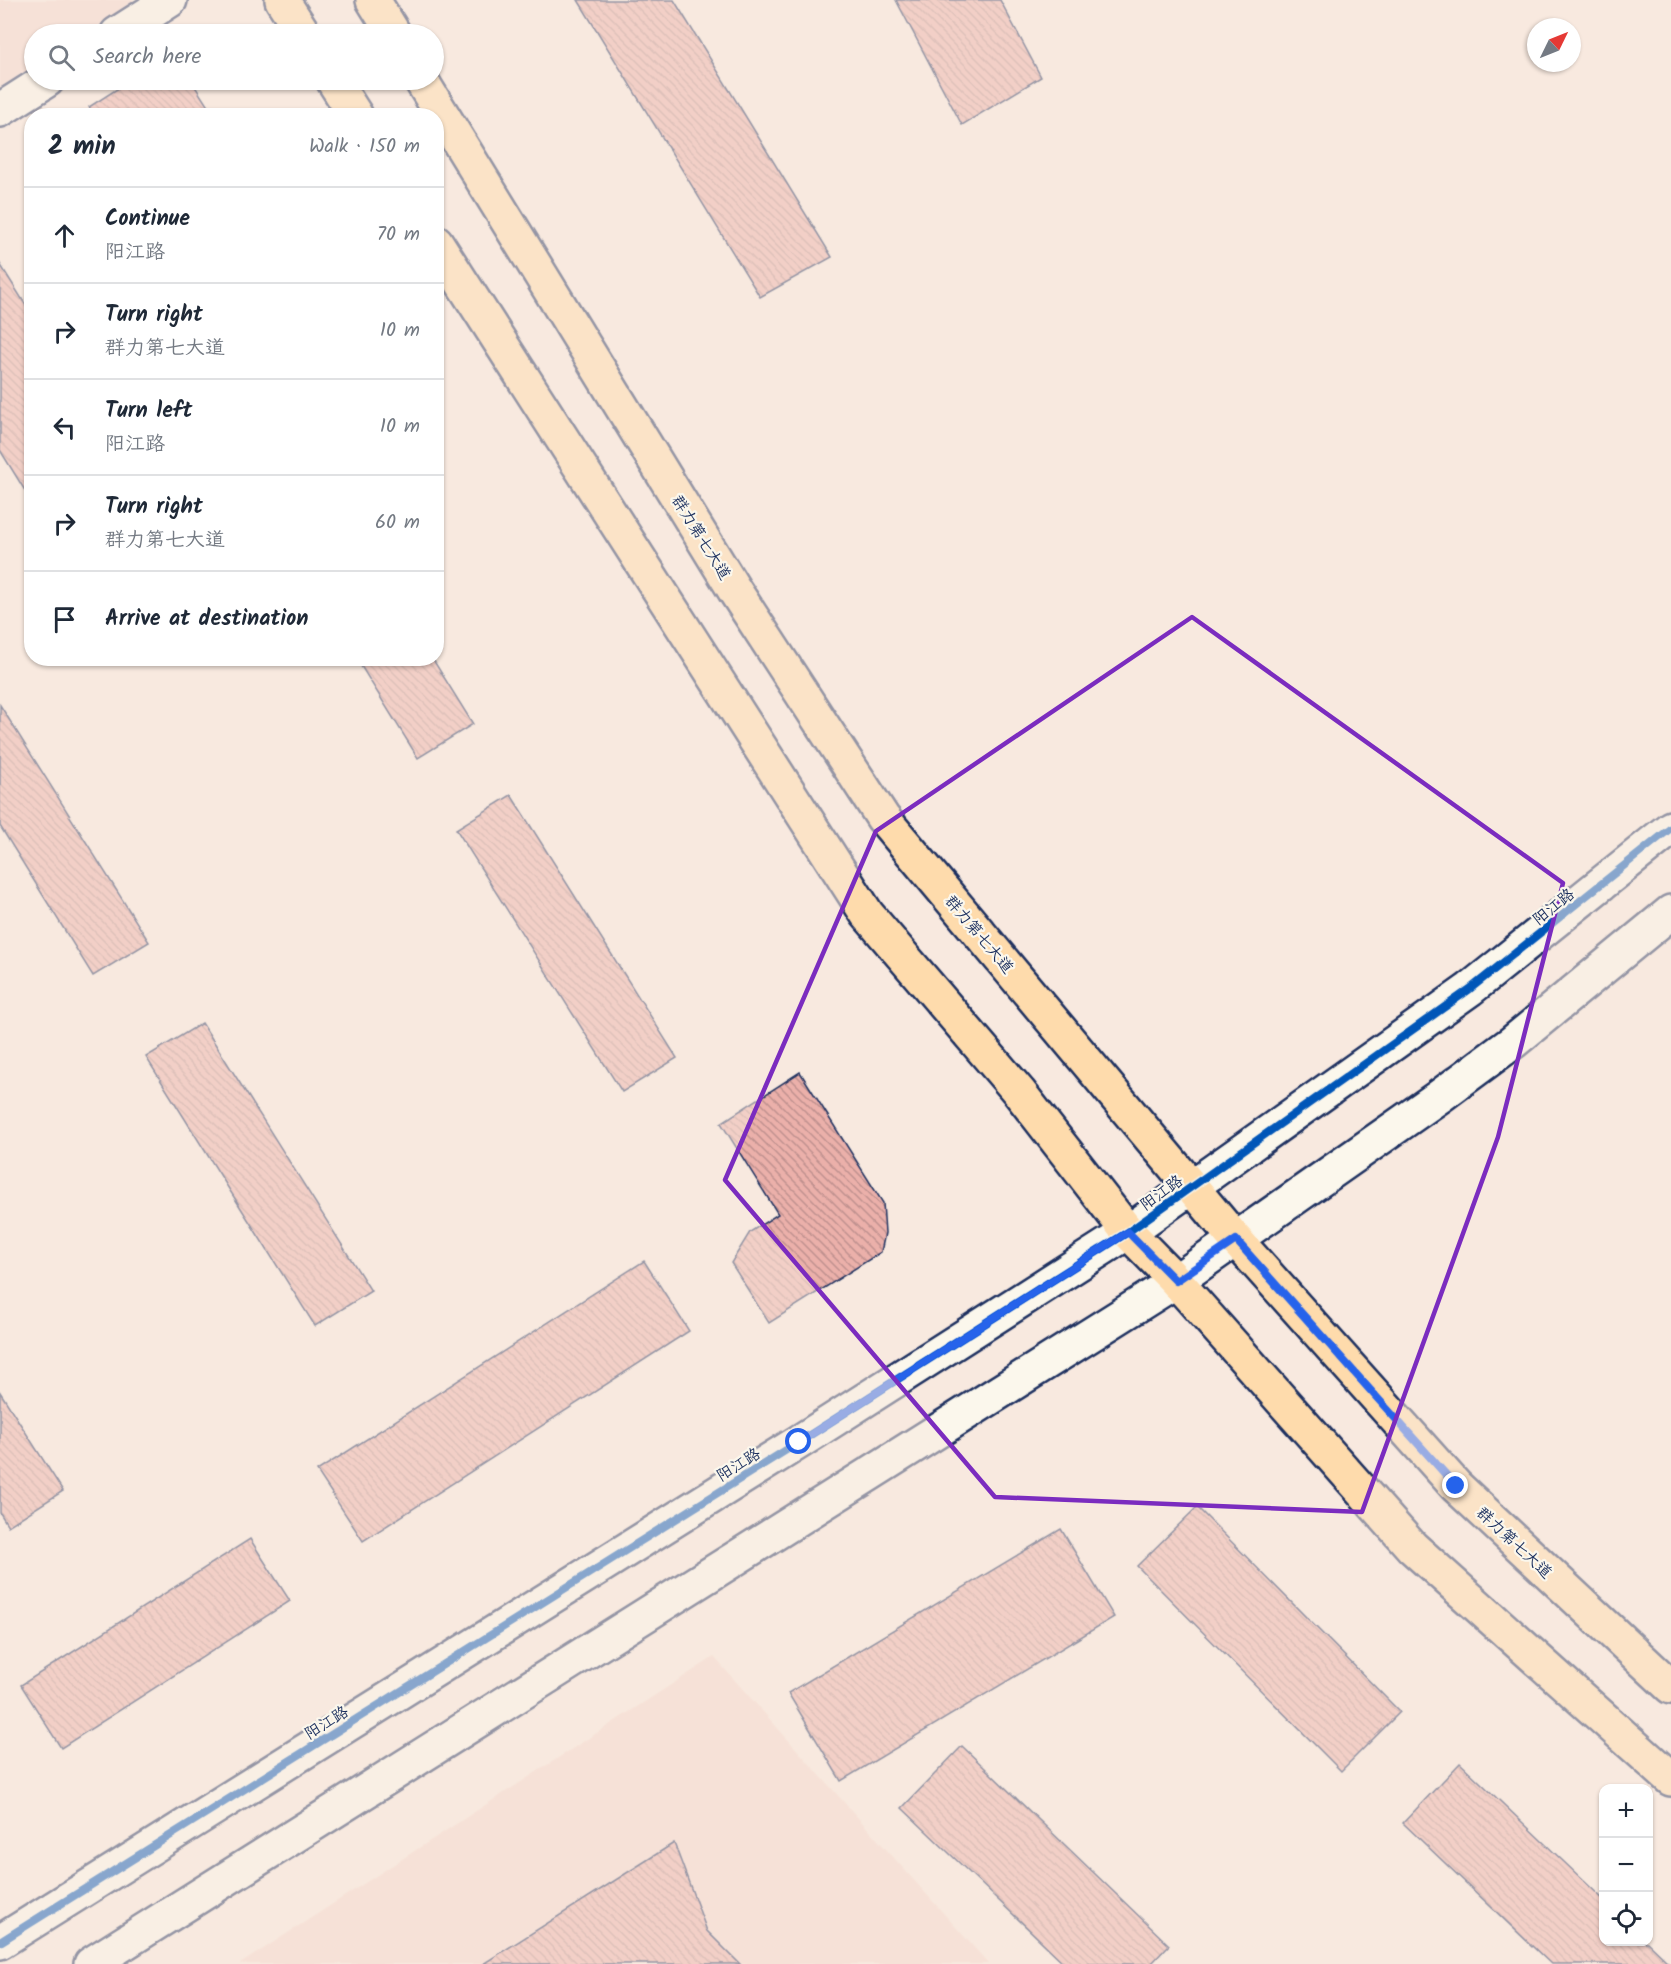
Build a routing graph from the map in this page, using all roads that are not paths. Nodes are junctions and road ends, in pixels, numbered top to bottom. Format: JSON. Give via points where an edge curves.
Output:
{"nodes":[{"id":1,"x":170,"y":0,"type":"edge"},
{"id":2,"x":282,"y":0,"type":"edge"},
{"id":3,"x":373,"y":0,"type":"edge"},
{"id":4,"x":133,"y":24,"type":"edge"},
{"id":5,"x":298,"y":24,"type":"edge"},
{"id":6,"x":388,"y":24,"type":"edge"},
{"id":7,"x":31,"y":90,"type":"edge"},
{"id":8,"x":339,"y":90,"type":"edge"},
{"id":9,"x":427,"y":90,"type":"edge"},
{"id":10,"x":351,"y":108,"type":"edge"},
{"id":11,"x":438,"y":108,"type":"edge"},
{"id":12,"x":0,"y":110,"type":"edge"},
{"id":13,"x":444,"y":117,"type":"edge"},
{"id":14,"x":444,"y":254,"type":"edge"},
{"id":15,"x":1671,"y":828,"type":"edge"},
{"id":16,"x":1671,"y":912,"type":"edge"},
{"id":17,"x":1191,"y":1187,"type":"junction"},
{"id":18,"x":1128,"y":1232,"type":"junction"},
{"id":19,"x":1236,"y":1240,"type":"junction"},
{"id":20,"x":1176,"y":1281,"type":"junction"},
{"id":21,"x":1671,"y":1687,"type":"edge"},
{"id":22,"x":1671,"y":1779,"type":"edge"},
{"id":23,"x":0,"y":1942,"type":"edge"},
{"id":24,"x":91,"y":1964,"type":"edge"}],
"edges":[{"from":1,"to":4,"type":"street"},
{"from":2,"to":5,"type":"main road"},
{"from":3,"to":6,"type":"main road"},
{"from":7,"to":12,"type":"street"},
{"from":8,"to":10,"type":"main road"},
{"from":9,"to":11,"type":"main road","name":"群力第七大道"},
{"from":13,"to":17,"type":"main road","name":"群力第七大道","via":[[735,591],[883,818]]},
{"from":14,"to":18,"type":"main road","via":[[867,914],[1019,1092]]},
{"from":15,"to":17,"type":"street","name":"阳江路","via":[[1470,989]]},
{"from":16,"to":19,"type":"street","via":[[1512,1042]]},
{"from":17,"to":18,"type":"street","name":"阳江路"},
{"from":17,"to":19,"type":"main road","name":"群力第七大道"},
{"from":18,"to":20,"type":"main road"},
{"from":18,"to":23,"type":"street","name":"阳江路"},
{"from":19,"to":20,"type":"street"},
{"from":19,"to":21,"type":"main road","name":"群力第七大道","via":[[1456,1486]]},
{"from":20,"to":22,"type":"main road","via":[[1412,1547]]},
{"from":20,"to":24,"type":"street"}]}
